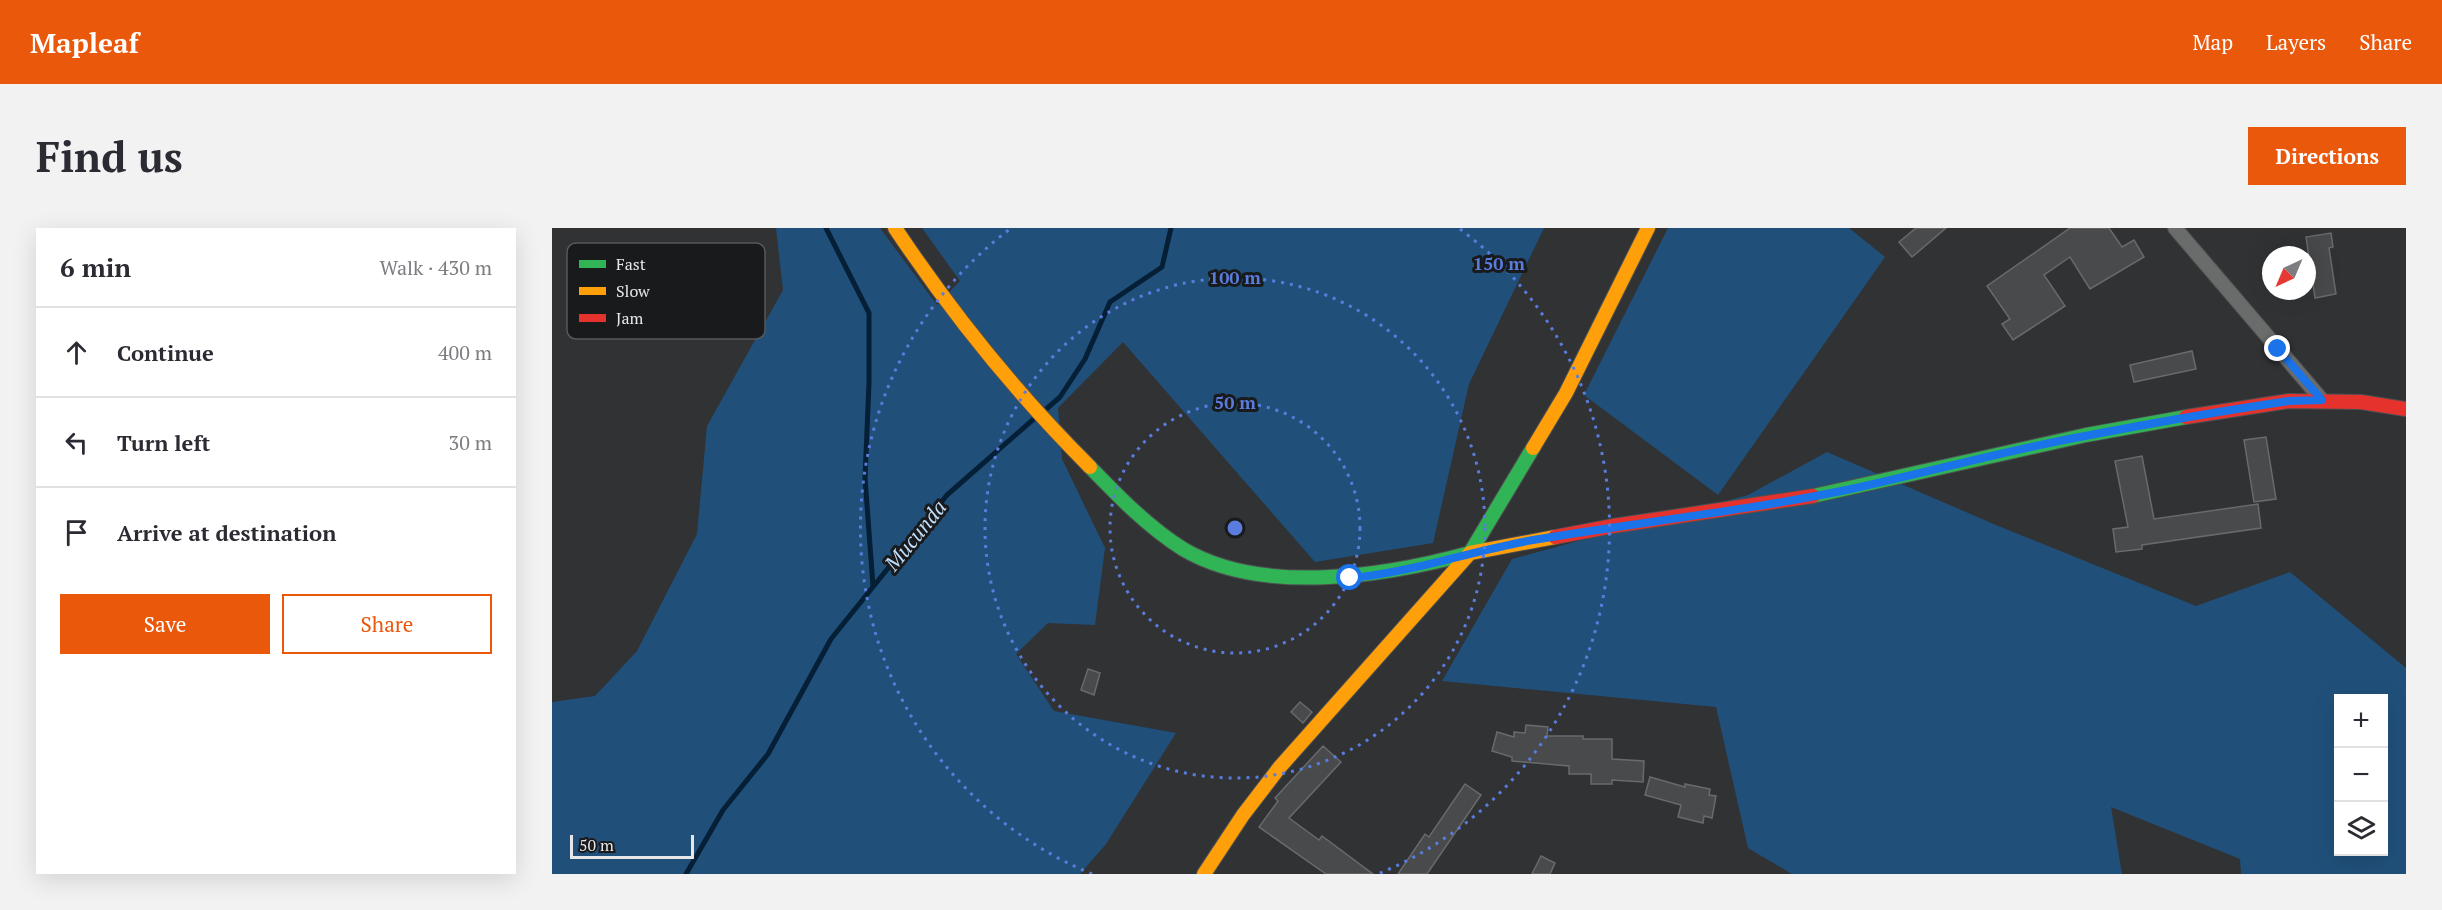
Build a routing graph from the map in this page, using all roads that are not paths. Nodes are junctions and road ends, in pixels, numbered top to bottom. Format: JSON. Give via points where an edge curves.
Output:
{"nodes":[{"id":1,"x":895,"y":228,"type":"edge"},
{"id":2,"x":1648,"y":228,"type":"edge"},
{"id":3,"x":2175,"y":228,"type":"edge"},
{"id":4,"x":2322,"y":400,"type":"junction"},
{"id":5,"x":2406,"y":409,"type":"edge"},
{"id":6,"x":1470,"y":553,"type":"junction"},
{"id":7,"x":1204,"y":874,"type":"edge"}],
"edges":[{"from":1,"to":6,"type":"main road","via":[[934,284],[1050,427],[1132,508],[1185,550],[1205,560],[1279,575],[1350,578],[1430,565]]},
{"from":2,"to":6,"type":"main road","via":[[1566,393]]},
{"from":3,"to":4,"type":"street"},
{"from":4,"to":5,"type":"main road"},
{"from":4,"to":6,"type":"main road","via":[[2289,401],[2086,435],[1798,499],[1613,526]]},
{"from":6,"to":7,"type":"main road","via":[[1279,768]]}]}
